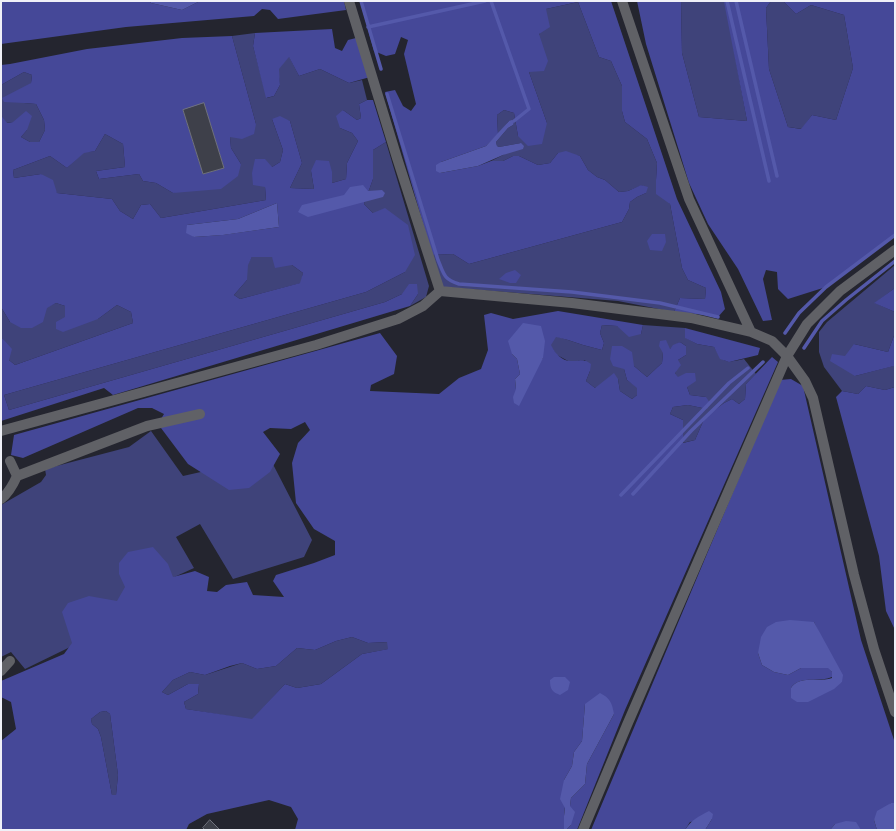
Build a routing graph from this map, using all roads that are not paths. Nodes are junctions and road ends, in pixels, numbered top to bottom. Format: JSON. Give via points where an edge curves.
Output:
{"nodes":[{"id":1,"x":349,"y":1,"type":"edge"},
{"id":2,"x":622,"y":1,"type":"edge"},
{"id":3,"x":895,"y":250,"type":"edge"},
{"id":4,"x":440,"y":291,"type":"junction"},
{"id":5,"x":751,"y":332,"type":"junction"},
{"id":6,"x":787,"y":356,"type":"junction"},
{"id":7,"x":200,"y":414,"type":"dead end"},
{"id":8,"x":1,"y":431,"type":"edge"},
{"id":9,"x":10,"y":461,"type":"dead end"},
{"id":10,"x":17,"y":476,"type":"junction"},
{"id":11,"x":1,"y":499,"type":"edge"},
{"id":12,"x":10,"y":661,"type":"dead end"},
{"id":13,"x":1,"y":671,"type":"edge"},
{"id":14,"x":895,"y":712,"type":"edge"},
{"id":15,"x":583,"y":830,"type":"edge"}],
"edges":[{"from":1,"to":4,"type":"lane"},
{"from":2,"to":5,"type":"lane","via":[[689,199]]},
{"from":3,"to":6,"type":"lane","via":[[840,291],[807,324]]},
{"from":4,"to":5,"type":"lane","via":[[572,303],[691,318]]},
{"from":4,"to":8,"type":"lane","via":[[423,306],[390,322],[316,345]]},
{"from":5,"to":6,"type":"lane","via":[[772,341]]},
{"from":6,"to":14,"type":"lane","via":[[805,381],[813,398],[854,575],[874,649]]},
{"from":6,"to":15,"type":"lane"},
{"from":7,"to":10,"type":"lane","via":[[147,426]]},
{"from":9,"to":10,"type":"lane"},
{"from":10,"to":11,"type":"lane","via":[[14,484]]},
{"from":12,"to":13,"type":"lane"}]}
